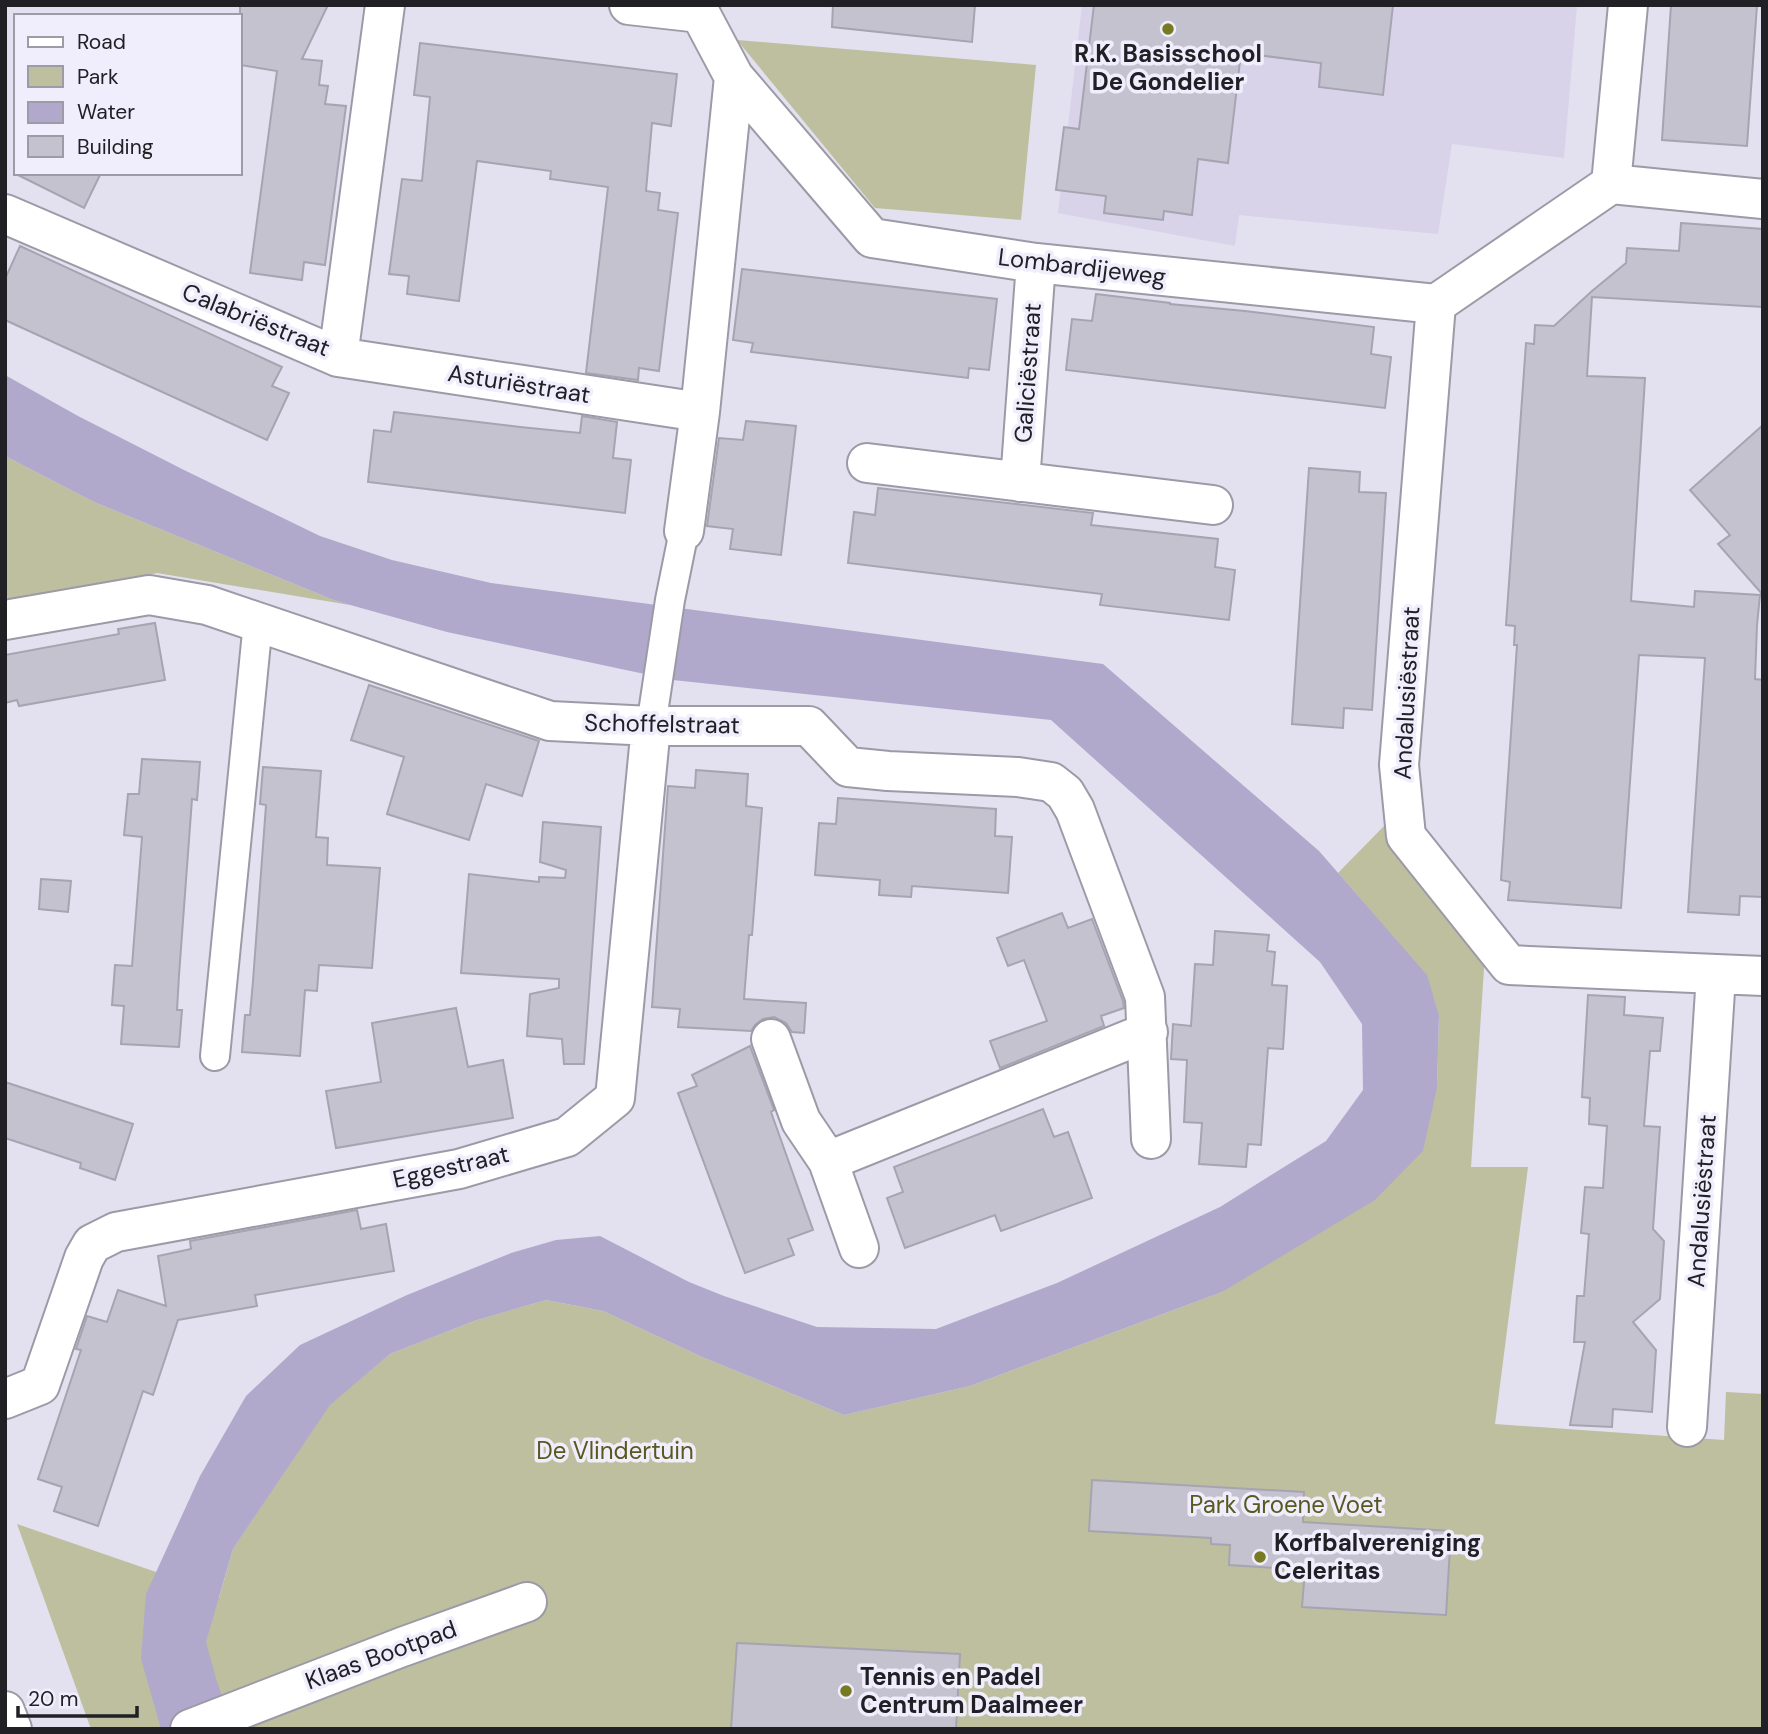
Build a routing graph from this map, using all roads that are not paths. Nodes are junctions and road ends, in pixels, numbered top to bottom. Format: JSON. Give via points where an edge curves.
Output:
{"nodes":[{"id":1,"x":385,"y":5,"type":"edge"},
{"id":2,"x":629,"y":5,"type":"edge"},
{"id":3,"x":1628,"y":5,"type":"edge"},
{"id":4,"x":701,"y":9,"type":"edge"},
{"id":5,"x":734,"y":77,"type":"junction"},
{"id":6,"x":1611,"y":184,"type":"junction"},
{"id":7,"x":1763,"y":199,"type":"edge"},
{"id":8,"x":5,"y":214,"type":"edge"},
{"id":9,"x":1036,"y":263,"type":"junction"},
{"id":10,"x":1436,"y":304,"type":"junction"},
{"id":11,"x":338,"y":357,"type":"junction"},
{"id":12,"x":700,"y":412,"type":"junction"},
{"id":13,"x":867,"y":463,"type":"dead end"},
{"id":14,"x":1020,"y":482,"type":"junction"},
{"id":15,"x":1213,"y":505,"type":"dead end"},
{"id":16,"x":684,"y":531,"type":"joint"},
{"id":17,"x":5,"y":620,"type":"edge"},
{"id":18,"x":258,"y":622,"type":"junction"},
{"id":19,"x":651,"y":726,"type":"junction"},
{"id":20,"x":1716,"y":975,"type":"junction"},
{"id":21,"x":1763,"y":976,"type":"edge"},
{"id":22,"x":1148,"y":1032,"type":"junction"},
{"id":23,"x":771,"y":1039,"type":"dead end"},
{"id":24,"x":215,"y":1056,"type":"dead end"},
{"id":25,"x":1151,"y":1139,"type":"dead end"},
{"id":26,"x":828,"y":1161,"type":"junction"},
{"id":27,"x":859,"y":1248,"type":"dead end"},
{"id":28,"x":5,"y":1399,"type":"edge"},
{"id":29,"x":1687,"y":1427,"type":"dead end"},
{"id":30,"x":527,"y":1602,"type":"dead end"},
{"id":31,"x":5,"y":1711,"type":"edge"},
{"id":32,"x":12,"y":1729,"type":"edge"},
{"id":33,"x":190,"y":1729,"type":"edge"}],
"edges":[{"from":1,"to":11,"type":"street","name":"Calabriëstraat"},
{"from":2,"to":4,"type":"street","name":"Lombardijeweg"},
{"from":3,"to":6,"type":"street"},
{"from":4,"to":5,"type":"street","name":"Lombardijeweg"},
{"from":5,"to":9,"type":"street","name":"Lombardijeweg","via":[[872,238]]},
{"from":5,"to":12,"type":"street"},
{"from":6,"to":7,"type":"street"},
{"from":6,"to":10,"type":"street"},
{"from":8,"to":11,"type":"street","name":"Calabriëstraat"},
{"from":9,"to":10,"type":"street","name":"Lombardijeweg"},
{"from":9,"to":14,"type":"street","name":"Galiciëstraat"},
{"from":10,"to":20,"type":"street","name":"Andalusiëstraat","via":[[1399,765],[1406,836],[1509,965]]},
{"from":11,"to":12,"type":"street","name":"Asturiëstraat"},
{"from":12,"to":16,"type":"street"},
{"from":13,"to":14,"type":"street"},
{"from":14,"to":15,"type":"street"},
{"from":16,"to":19,"type":"street"},
{"from":17,"to":18,"type":"street","name":"Schoffelstraat","via":[[149,595],[207,605]]},
{"from":18,"to":19,"type":"street","name":"Schoffelstraat","via":[[550,721]]},
{"from":18,"to":24,"type":"street"},
{"from":19,"to":22,"type":"street","name":"Schoffelstraat","via":[[809,726],[848,767],[1051,782],[1075,810],[1145,997]]},
{"from":19,"to":28,"type":"street","name":"Eggestraat","via":[[615,1098],[567,1137],[459,1169],[116,1232],[92,1244],[84,1258],[40,1385]]},
{"from":20,"to":21,"type":"street","name":"Andalusiëstraat"},
{"from":20,"to":29,"type":"street","name":"Andalusiëstraat"},
{"from":22,"to":25,"type":"street","name":"Schoffelstraat"},
{"from":22,"to":26,"type":"street"},
{"from":23,"to":26,"type":"street","via":[[801,1121]]},
{"from":26,"to":27,"type":"street"},
{"from":30,"to":33,"type":"street","name":"Klaas Bootpad"},
{"from":31,"to":32,"type":"street"}]}
